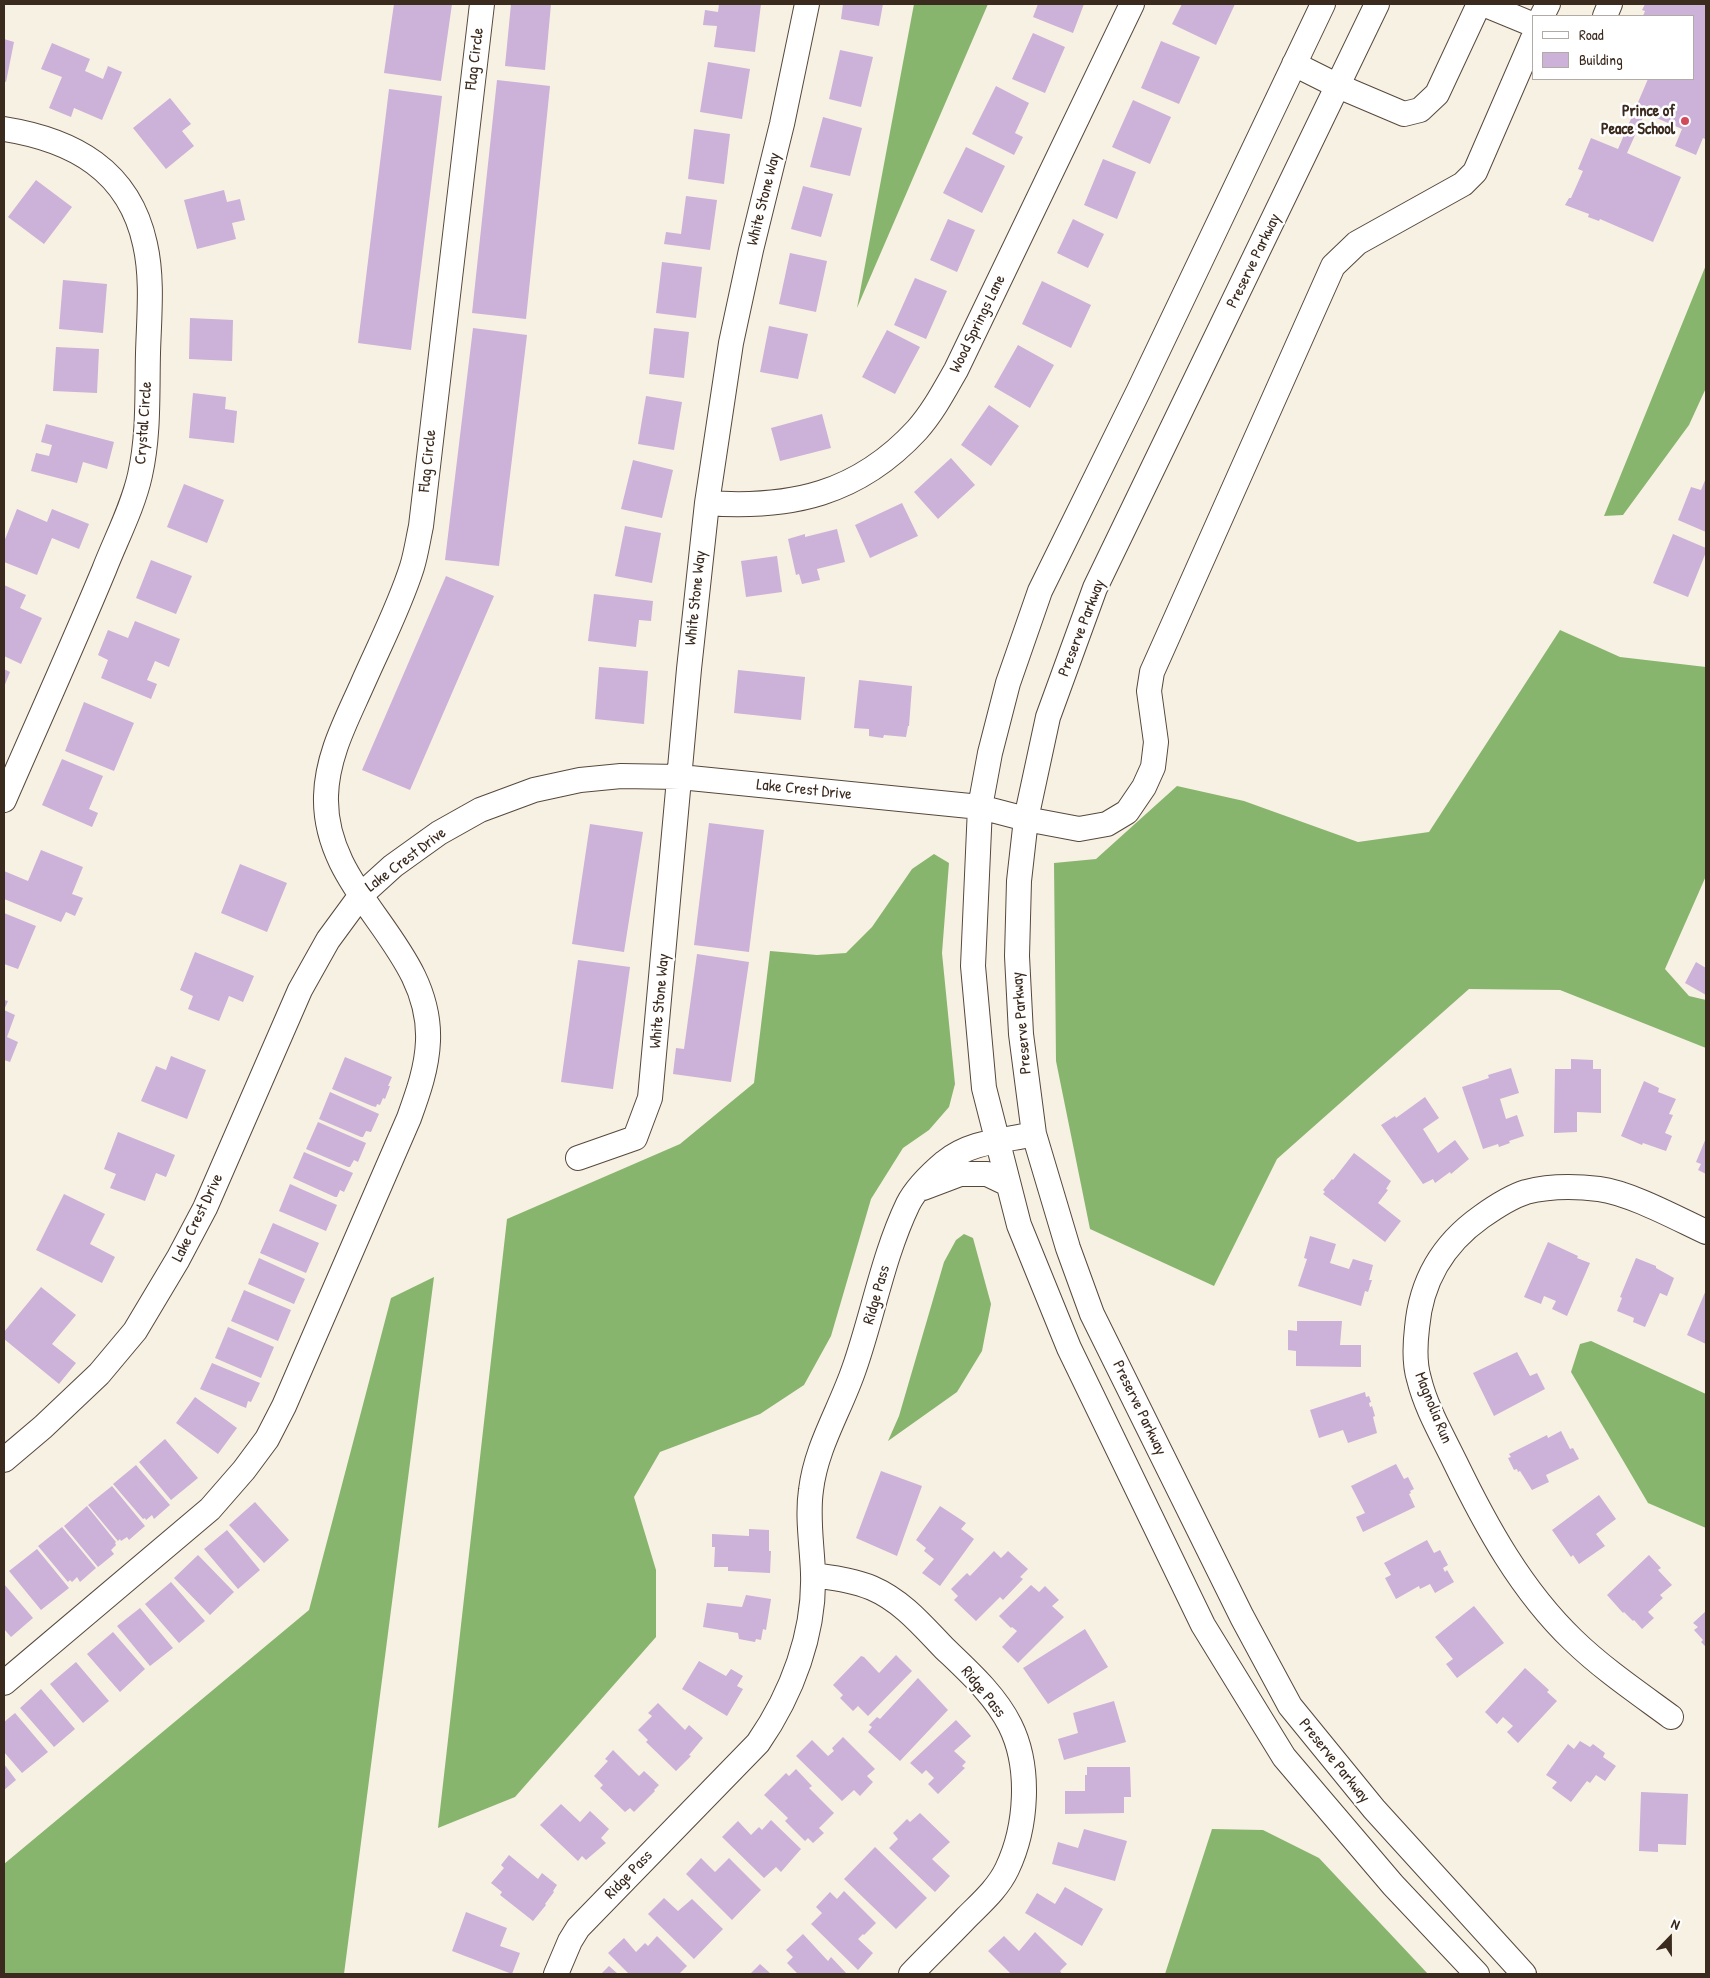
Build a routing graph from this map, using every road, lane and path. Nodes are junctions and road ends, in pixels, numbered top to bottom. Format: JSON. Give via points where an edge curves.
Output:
{"nodes":[{"id":1,"x":482,"y":4,"type":"edge"},
{"id":2,"x":807,"y":4,"type":"edge"},
{"id":3,"x":1132,"y":4,"type":"edge"},
{"id":4,"x":1322,"y":4,"type":"edge"},
{"id":5,"x":1377,"y":4,"type":"edge"},
{"id":6,"x":1479,"y":4,"type":"edge"},
{"id":7,"x":1483,"y":4,"type":"edge"},
{"id":8,"x":1532,"y":24,"type":"edge"},
{"id":9,"x":1532,"y":41,"type":"edge"},
{"id":10,"x":1294,"y":64,"type":"junction"},
{"id":11,"x":1338,"y":86,"type":"junction"},
{"id":12,"x":4,"y":129,"type":"edge"},
{"id":13,"x":706,"y":503,"type":"junction"},
{"id":14,"x":680,"y":777,"type":"junction"},
{"id":15,"x":4,"y":800,"type":"edge"},
{"id":16,"x":980,"y":807,"type":"junction"},
{"id":17,"x":1026,"y":819,"type":"junction"},
{"id":18,"x":360,"y":894,"type":"junction"},
{"id":19,"x":1034,"y":1134,"type":"junction"},
{"id":20,"x":998,"y":1142,"type":"junction"},
{"id":21,"x":578,"y":1158,"type":"dead end"},
{"id":22,"x":1008,"y":1184,"type":"junction"},
{"id":23,"x":916,"y":1190,"type":"junction"},
{"id":24,"x":1706,"y":1232,"type":"edge"},
{"id":25,"x":4,"y":1460,"type":"edge"},
{"id":26,"x":813,"y":1575,"type":"junction"},
{"id":27,"x":4,"y":1683,"type":"edge"},
{"id":28,"x":1671,"y":1717,"type":"dead end"},
{"id":29,"x":556,"y":1974,"type":"edge"},
{"id":30,"x":911,"y":1974,"type":"edge"},
{"id":31,"x":1477,"y":1974,"type":"edge"},
{"id":32,"x":1524,"y":1974,"type":"edge"}],
"edges":[{"from":1,"to":18,"type":"street","name":"Flag Circle","via":[[421,526],[412,566],[398,604],[336,744],[327,774],[326,797],[333,847]]},
{"from":2,"to":13,"type":"street","name":"White Stone Way","via":[[731,343]]},
{"from":3,"to":13,"type":"street","name":"Wood Springs Lane","via":[[956,370],[918,429],[870,471],[841,486],[774,504]]},
{"from":4,"to":10,"type":"street"},
{"from":5,"to":11,"type":"street","name":"Preserve Parkway"},
{"from":6,"to":11,"type":"street","via":[[1438,94],[1420,110],[1404,114]]},
{"from":7,"to":8,"type":"street"},
{"from":9,"to":17,"type":"street","name":"Lake Crest Drive","via":[[1475,172],[1463,184],[1357,242],[1333,266],[1152,672],[1149,691],[1156,742],[1153,767],[1144,787],[1127,812],[1107,824],[1079,829]]},
{"from":10,"to":11,"type":"street"},
{"from":10,"to":16,"type":"street","via":[[1040,590],[1008,683]]},
{"from":11,"to":17,"type":"street","name":"Preserve Parkway","via":[[1095,588],[1048,717]]},
{"from":12,"to":15,"type":"street","name":"Crystal Circle","via":[[54,141],[80,152],[117,184],[140,224],[146,245],[150,293],[145,448],[140,475],[92,599]]},
{"from":13,"to":14,"type":"street","name":"White Stone Way"},
{"from":14,"to":16,"type":"street","name":"Lake Crest Drive"},
{"from":14,"to":18,"type":"street","name":"Lake Crest Drive","via":[[621,776],[580,780],[534,790],[480,810],[393,866]]},
{"from":14,"to":21,"type":"street","name":"White Stone Way","via":[[650,1098],[634,1138]]},
{"from":16,"to":17,"type":"street","name":"Lake Crest Drive"},
{"from":16,"to":20,"type":"street","via":[[973,966],[984,1088]]},
{"from":17,"to":19,"type":"street","name":"Preserve Parkway","via":[[1019,881],[1017,956],[1021,1034]]},
{"from":18,"to":25,"type":"street","name":"Lake Crest Drive","via":[[328,940],[300,990],[205,1208],[135,1331],[99,1374]]},
{"from":18,"to":27,"type":"street","name":"Flag Circle","via":[[405,959],[420,993],[428,1034],[424,1076],[409,1118],[284,1406],[267,1439],[210,1509]]},
{"from":19,"to":20,"type":"street","name":"Ridge Pass"},
{"from":19,"to":32,"type":"street","name":"Preserve Parkway","via":[[1068,1248],[1092,1314],[1242,1617],[1290,1706],[1374,1809]]},
{"from":20,"to":22,"type":"street"},
{"from":20,"to":23,"type":"street","name":"Ridge Pass","via":[[980,1143],[960,1151]]},
{"from":22,"to":23,"type":"street","via":[[988,1174],[960,1174]]},
{"from":22,"to":31,"type":"street","via":[[1019,1225],[1068,1348],[1203,1625],[1284,1757],[1393,1885]]},
{"from":23,"to":26,"type":"street","name":"Ridge Pass","via":[[895,1233],[864,1340],[814,1473],[810,1492]]},
{"from":24,"to":28,"type":"street","name":"Magnolia Run","via":[[1600,1189],[1542,1188],[1525,1193],[1507,1200],[1474,1222],[1441,1256],[1422,1296],[1416,1344],[1418,1379],[1428,1405],[1493,1536],[1518,1575],[1572,1639],[1610,1673]]},
{"from":26,"to":29,"type":"street","name":"Ridge Pass","via":[[810,1614],[800,1657],[792,1683],[766,1731],[748,1754],[578,1928]]},
{"from":26,"to":30,"type":"street","name":"Ridge Pass","via":[[856,1582],[887,1596],[907,1610],[984,1688],[1010,1726],[1016,1743],[1025,1791],[1016,1846],[1007,1868],[997,1887]]}]}
